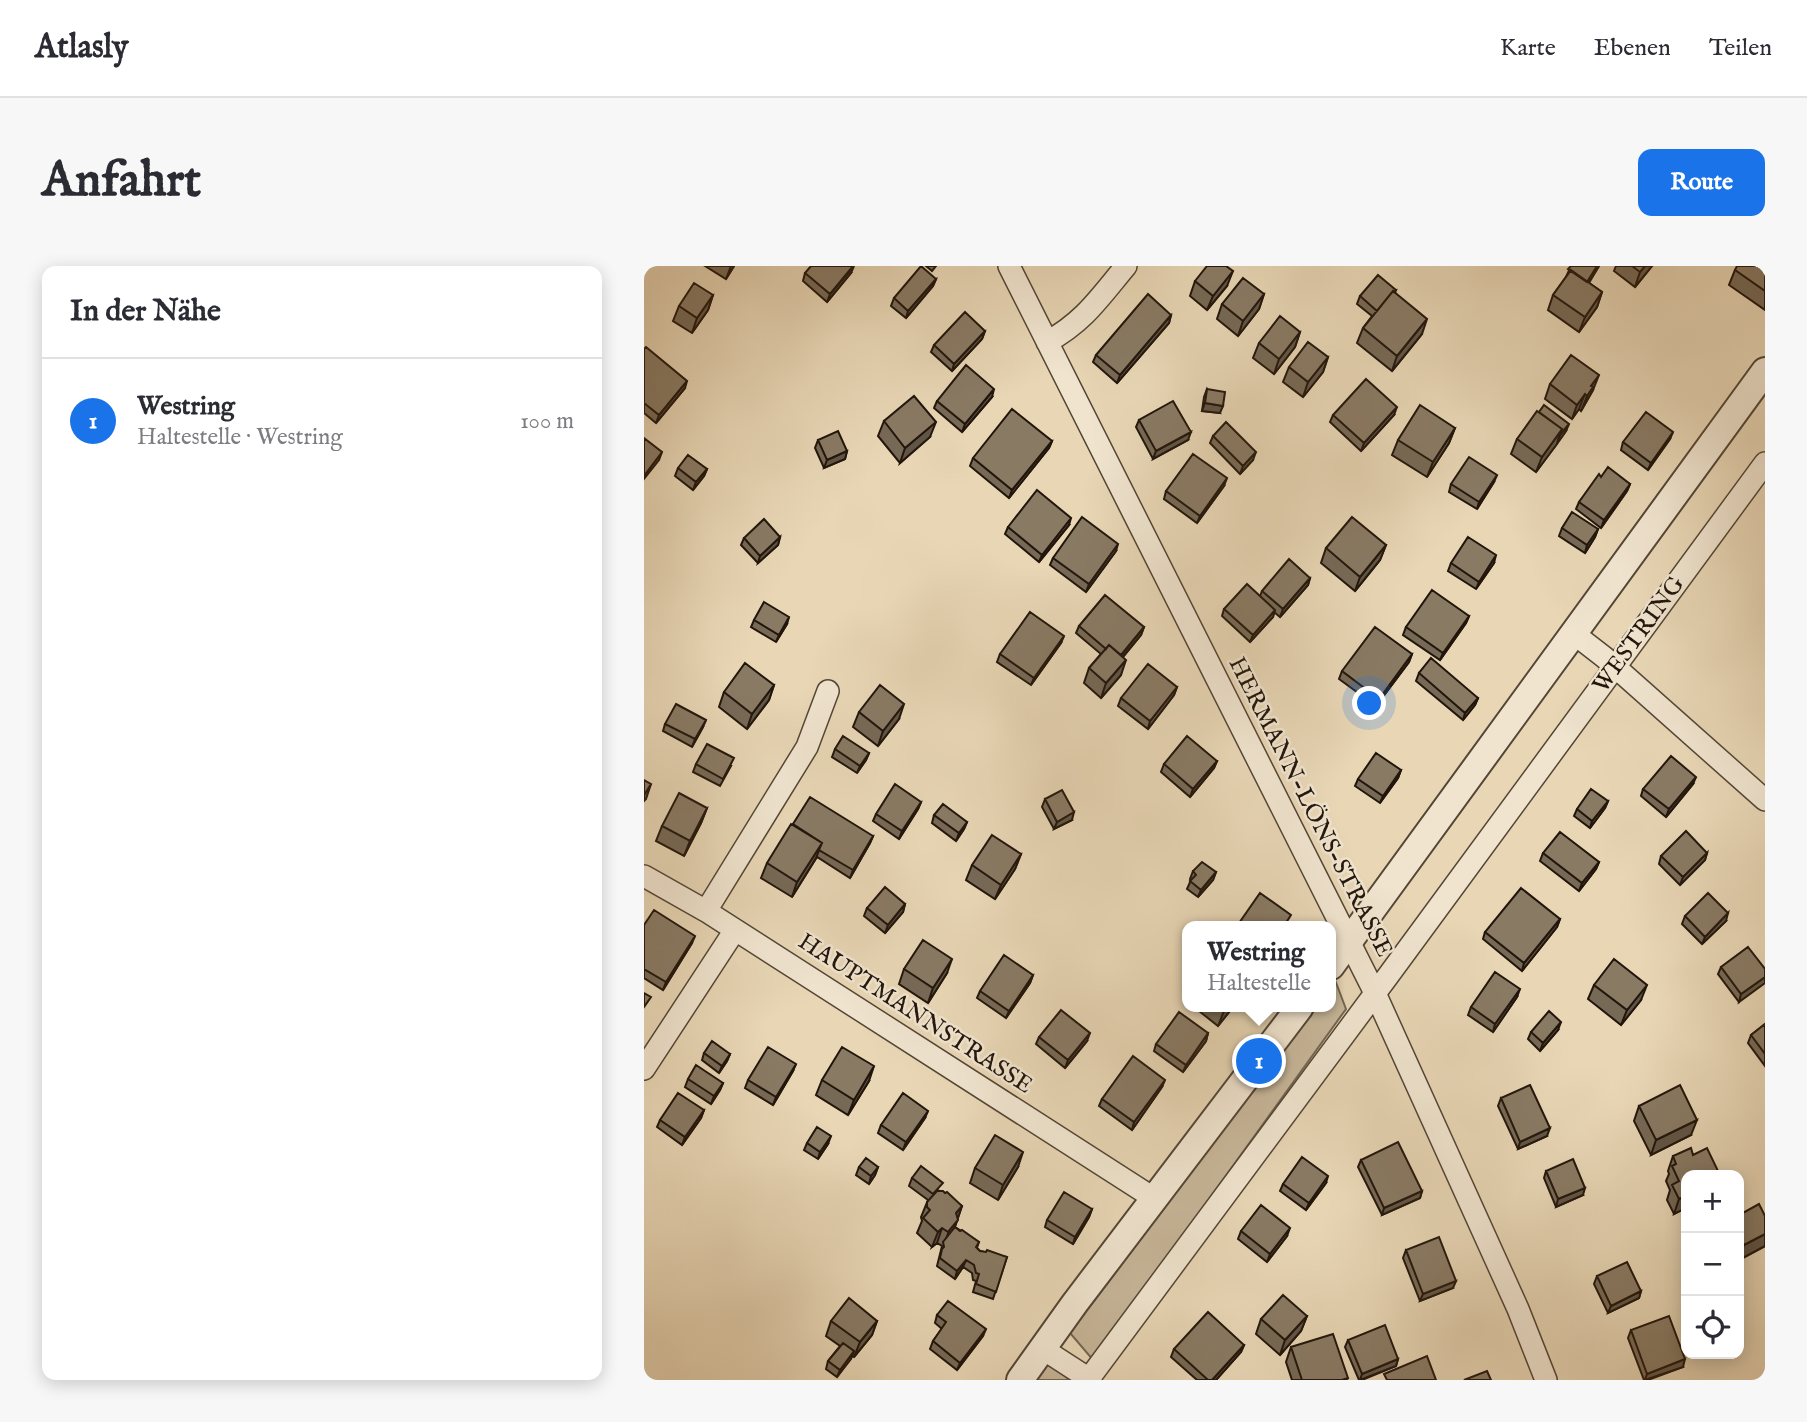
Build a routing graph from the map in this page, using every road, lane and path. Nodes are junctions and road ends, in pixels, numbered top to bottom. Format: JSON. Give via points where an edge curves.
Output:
{"nodes":[{"id":1,"x":1009,"y":266,"type":"edge"},
{"id":2,"x":1126,"y":266,"type":"edge"},
{"id":3,"x":1047,"y":342,"type":"junction"},
{"id":4,"x":1765,"y":371,"type":"edge"},
{"id":5,"x":1765,"y":463,"type":"edge"},
{"id":6,"x":1573,"y":633,"type":"junction"},
{"id":7,"x":1615,"y":667,"type":"junction"},
{"id":8,"x":828,"y":691,"type":"dead end"},
{"id":9,"x":1765,"y":800,"type":"edge"},
{"id":10,"x":644,"y":876,"type":"edge"},
{"id":11,"x":706,"y":911,"type":"junction"},
{"id":12,"x":735,"y":930,"type":"junction"},
{"id":13,"x":1349,"y":942,"type":"junction"},
{"id":14,"x":1336,"y":959,"type":"edge"},
{"id":15,"x":1375,"y":993,"type":"junction"},
{"id":16,"x":1296,"y":1012,"type":"edge"},
{"id":17,"x":644,"y":1069,"type":"edge"},
{"id":18,"x":1155,"y":1199,"type":"junction"},
{"id":19,"x":1043,"y":1349,"type":"junction"},
{"id":20,"x":1089,"y":1379,"type":"edge"},
{"id":21,"x":1020,"y":1380,"type":"edge"},
{"id":22,"x":1546,"y":1380,"type":"edge"}],
"edges":[{"from":1,"to":3,"type":"street","name":"HERMANN-LÖNS-STRASSE"},
{"from":2,"to":3,"type":"street","via":[[1087,314]]},
{"from":3,"to":13,"type":"street","name":"HERMANN-LÖNS-STRASSE"},
{"from":4,"to":6,"type":"street"},
{"from":5,"to":7,"type":"street","name":"WESTRING"},
{"from":6,"to":7,"type":"street"},
{"from":6,"to":13,"type":"street"},
{"from":7,"to":9,"type":"street"},
{"from":7,"to":15,"type":"street","name":"WESTRING"},
{"from":8,"to":11,"type":"street","via":[[807,747]]},
{"from":10,"to":11,"type":"street","name":"HAUPTMANNSTRASSE"},
{"from":11,"to":12,"type":"street","name":"HAUPTMANNSTRASSE"},
{"from":12,"to":17,"type":"street"},
{"from":12,"to":18,"type":"street","name":"HAUPTMANNSTRASSE"},
{"from":13,"to":14,"type":"street"},
{"from":13,"to":15,"type":"street","name":"HERMANN-LÖNS-STRASSE"},
{"from":15,"to":20,"type":"street","name":"WESTRING"},
{"from":15,"to":22,"type":"street","name":"HERMANN-LÖNS-STRASSE"},
{"from":16,"to":18,"type":"street"},
{"from":18,"to":19,"type":"street"},
{"from":19,"to":20,"type":"street"},
{"from":19,"to":21,"type":"street"}]}
